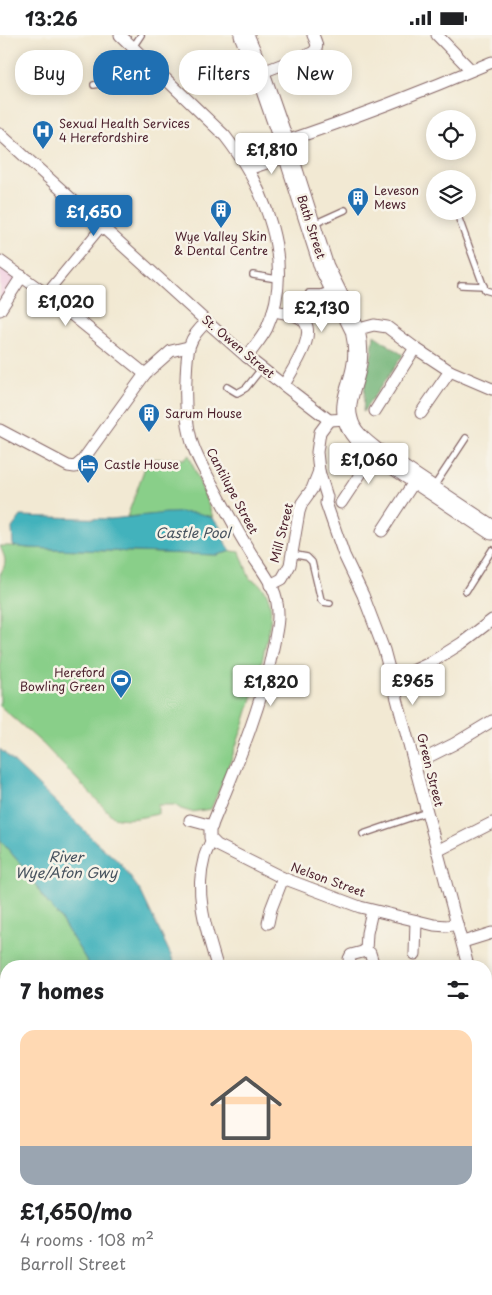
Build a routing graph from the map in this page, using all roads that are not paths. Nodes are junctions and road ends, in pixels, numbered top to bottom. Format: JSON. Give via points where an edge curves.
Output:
{"nodes":[{"id":1,"x":120,"y":35,"type":"edge"},
{"id":2,"x":141,"y":35,"type":"edge"},
{"id":3,"x":244,"y":35,"type":"edge"},
{"id":4,"x":313,"y":35,"type":"edge"},
{"id":5,"x":437,"y":35,"type":"edge"},
{"id":6,"x":134,"y":48,"type":"junction"},
{"id":7,"x":250,"y":50,"type":"edge"},
{"id":8,"x":490,"y":67,"type":"edge"},
{"id":9,"x":268,"y":70,"type":"edge"},
{"id":10,"x":471,"y":70,"type":"junction"},
{"id":11,"x":268,"y":95,"type":"edge"},
{"id":12,"x":0,"y":134,"type":"edge"},
{"id":13,"x":286,"y":149,"type":"junction"},
{"id":14,"x":248,"y":169,"type":"junction"},
{"id":15,"x":345,"y":210,"type":"dead end"},
{"id":16,"x":459,"y":220,"type":"edge"},
{"id":17,"x":310,"y":225,"type":"junction"},
{"id":18,"x":102,"y":226,"type":"junction"},
{"id":19,"x":0,"y":261,"type":"edge"},
{"id":20,"x":254,"y":275,"type":"dead end"},
{"id":21,"x":22,"y":276,"type":"junction"},
{"id":22,"x":277,"y":279,"type":"junction"},
{"id":23,"x":461,"y":285,"type":"dead end"},
{"id":24,"x":484,"y":286,"type":"junction"},
{"id":25,"x":334,"y":289,"type":"junction"},
{"id":26,"x":492,"y":292,"type":"edge"},
{"id":27,"x":309,"y":293,"type":"dead end"},
{"id":28,"x":46,"y":294,"type":"junction"},
{"id":29,"x":0,"y":310,"type":"edge"},
{"id":30,"x":273,"y":311,"type":"junction"},
{"id":31,"x":207,"y":322,"type":"junction"},
{"id":32,"x":355,"y":330,"type":"junction"},
{"id":33,"x":188,"y":347,"type":"junction"},
{"id":34,"x":415,"y":348,"type":"junction"},
{"id":35,"x":247,"y":357,"type":"junction"},
{"id":36,"x":262,"y":368,"type":"junction"},
{"id":37,"x":450,"y":371,"type":"junction"},
{"id":38,"x":145,"y":375,"type":"junction"},
{"id":39,"x":284,"y":385,"type":"junction"},
{"id":40,"x":227,"y":387,"type":"dead end"},
{"id":41,"x":492,"y":389,"type":"edge"},
{"id":42,"x":375,"y":411,"type":"dead end"},
{"id":43,"x":421,"y":413,"type":"dead end"},
{"id":44,"x":338,"y":420,"type":"junction"},
{"id":45,"x":0,"y":430,"type":"edge"},
{"id":46,"x":466,"y":438,"type":"dead end"},
{"id":47,"x":375,"y":452,"type":"junction"},
{"id":48,"x":318,"y":471,"type":"junction"},
{"id":49,"x":416,"y":479,"type":"junction"},
{"id":50,"x":432,"y":490,"type":"junction"},
{"id":51,"x":305,"y":500,"type":"junction"},
{"id":52,"x":326,"y":503,"type":"junction"},
{"id":53,"x":341,"y":503,"type":"dead end"},
{"id":54,"x":492,"y":530,"type":"edge"},
{"id":55,"x":382,"y":531,"type":"dead end"},
{"id":56,"x":492,"y":550,"type":"edge"},
{"id":57,"x":291,"y":553,"type":"junction"},
{"id":58,"x":270,"y":585,"type":"junction"},
{"id":59,"x":466,"y":591,"type":"dead end"},
{"id":60,"x":330,"y":603,"type":"dead end"},
{"id":61,"x":492,"y":620,"type":"edge"},
{"id":62,"x":393,"y":680,"type":"junction"},
{"id":63,"x":492,"y":721,"type":"edge"},
{"id":64,"x":414,"y":764,"type":"junction"},
{"id":65,"x":427,"y":812,"type":"junction"},
{"id":66,"x":190,"y":819,"type":"dead end"},
{"id":67,"x":492,"y":823,"type":"edge"},
{"id":68,"x":212,"y":826,"type":"junction"},
{"id":69,"x":363,"y":834,"type":"dead end"},
{"id":70,"x":211,"y":841,"type":"junction"},
{"id":71,"x":437,"y":851,"type":"junction"},
{"id":72,"x":283,"y":878,"type":"junction"},
{"id":73,"x":372,"y":911,"type":"junction"},
{"id":74,"x":416,"y":921,"type":"junction"},
{"id":75,"x":268,"y":923,"type":"dead end"},
{"id":76,"x":457,"y":923,"type":"junction"},
{"id":77,"x":492,"y":933,"type":"edge"},
{"id":78,"x":462,"y":942,"type":"junction"},
{"id":79,"x":366,"y":951,"type":"junction"},
{"id":80,"x":415,"y":954,"type":"dead end"},
{"id":81,"x":215,"y":960,"type":"edge"},
{"id":82,"x":349,"y":960,"type":"edge"},
{"id":83,"x":372,"y":960,"type":"edge"},
{"id":84,"x":466,"y":960,"type":"edge"}],
"edges":[{"from":1,"to":6,"type":"street"},
{"from":2,"to":6,"type":"lane"},
{"from":3,"to":7,"type":"highway","name":"Bath Street"},
{"from":4,"to":9,"type":"street","via":[[318,45],[316,50]]},
{"from":5,"to":10,"type":"street"},
{"from":6,"to":14,"type":"street","via":[[225,136]]},
{"from":8,"to":10,"type":"street"},
{"from":10,"to":13,"type":"street","via":[[324,129]]},
{"from":11,"to":13,"type":"highway","name":"Bath Street"},
{"from":12,"to":18,"type":"street","name":"St. Owen Street"},
{"from":13,"to":14,"type":"street"},
{"from":13,"to":17,"type":"highway","name":"Bath Street"},
{"from":14,"to":22,"type":"street","via":[[274,232]]},
{"from":15,"to":17,"type":"lane"},
{"from":16,"to":24,"type":"lane"},
{"from":17,"to":25,"type":"highway","name":"Bath Street"},
{"from":18,"to":28,"type":"street"},
{"from":18,"to":31,"type":"street","name":"St. Owen Street"},
{"from":19,"to":21,"type":"street"},
{"from":20,"to":22,"type":"lane"},
{"from":21,"to":28,"type":"street"},
{"from":21,"to":29,"type":"street"},
{"from":22,"to":30,"type":"street"},
{"from":23,"to":24,"type":"lane"},
{"from":24,"to":26,"type":"lane","via":[[485,290]]},
{"from":25,"to":27,"type":"lane"},
{"from":25,"to":32,"type":"highway","name":"Bath Street"},
{"from":28,"to":38,"type":"street"},
{"from":30,"to":35,"type":"street","via":[[262,336]]},
{"from":30,"to":39,"type":"street","via":[[297,316],[307,325],[308,331],[304,347]]},
{"from":31,"to":33,"type":"street","name":"Cantilupe Street","via":[[198,329]]},
{"from":31,"to":35,"type":"street","name":"St. Owen Street"},
{"from":32,"to":34,"type":"street","via":[[382,325]]},
{"from":32,"to":44,"type":"highway","name":"Bath Street","via":[[358,360],[348,401]]},
{"from":33,"to":38,"type":"street","via":[[171,351]]},
{"from":33,"to":58,"type":"street","name":"Cantilupe Street","via":[[185,395],[191,442],[235,528]]},
{"from":34,"to":37,"type":"street"},
{"from":34,"to":42,"type":"street"},
{"from":35,"to":36,"type":"street","name":"St. Owen Street"},
{"from":36,"to":39,"type":"street","name":"St. Owen Street"},
{"from":36,"to":40,"type":"lane","via":[[242,391],[237,393]]},
{"from":37,"to":41,"type":"street"},
{"from":37,"to":43,"type":"street"},
{"from":38,"to":45,"type":"street","via":[[75,467]]},
{"from":39,"to":44,"type":"street","name":"St. Owen Street"},
{"from":44,"to":47,"type":"highway","name":"St. Owen Street"},
{"from":44,"to":48,"type":"street","name":"Mill Street","via":[[320,432]]},
{"from":46,"to":50,"type":"lane"},
{"from":47,"to":49,"type":"highway","name":"St. Owen Street"},
{"from":47,"to":53,"type":"street"},
{"from":48,"to":51,"type":"street","name":"Mill Street"},
{"from":48,"to":52,"type":"street","name":"Green Street"},
{"from":49,"to":50,"type":"highway","name":"St. Owen Street"},
{"from":49,"to":55,"type":"street"},
{"from":50,"to":54,"type":"highway","name":"St. Owen Street"},
{"from":51,"to":52,"type":"street","via":[[317,497]]},
{"from":51,"to":57,"type":"street","name":"Mill Street","via":[[299,512]]},
{"from":52,"to":62,"type":"street","name":"Green Street","via":[[344,555],[380,636]]},
{"from":56,"to":59,"type":"lane"},
{"from":57,"to":58,"type":"street","name":"Mill Street","via":[[290,565],[282,579]]},
{"from":57,"to":60,"type":"lane","via":[[307,557],[312,562],[321,599]]},
{"from":58,"to":68,"type":"street","via":[[278,611],[269,669]]},
{"from":61,"to":62,"type":"street","via":[[430,663]]},
{"from":62,"to":64,"type":"street","name":"Green Street"},
{"from":63,"to":64,"type":"street"},
{"from":64,"to":65,"type":"street","name":"Green Street"},
{"from":65,"to":69,"type":"lane"},
{"from":65,"to":71,"type":"street","name":"Green Street"},
{"from":66,"to":68,"type":"street"},
{"from":67,"to":71,"type":"street"},
{"from":68,"to":70,"type":"street"},
{"from":70,"to":72,"type":"street","name":"Nelson Street"},
{"from":70,"to":81,"type":"street","via":[[204,860],[201,895],[202,914]]},
{"from":71,"to":76,"type":"street","name":"Green Street"},
{"from":72,"to":73,"type":"street","name":"Nelson Street"},
{"from":72,"to":75,"type":"street"},
{"from":73,"to":74,"type":"street","name":"Nelson Street"},
{"from":73,"to":79,"type":"street"},
{"from":74,"to":76,"type":"street","name":"Nelson Street","via":[[447,926]]},
{"from":74,"to":80,"type":"street"},
{"from":76,"to":78,"type":"street","name":"Green Street"},
{"from":77,"to":78,"type":"street"},
{"from":78,"to":84,"type":"street","name":"Green Street"},
{"from":79,"to":82,"type":"street","via":[[351,955]]},
{"from":79,"to":83,"type":"street"}]}
